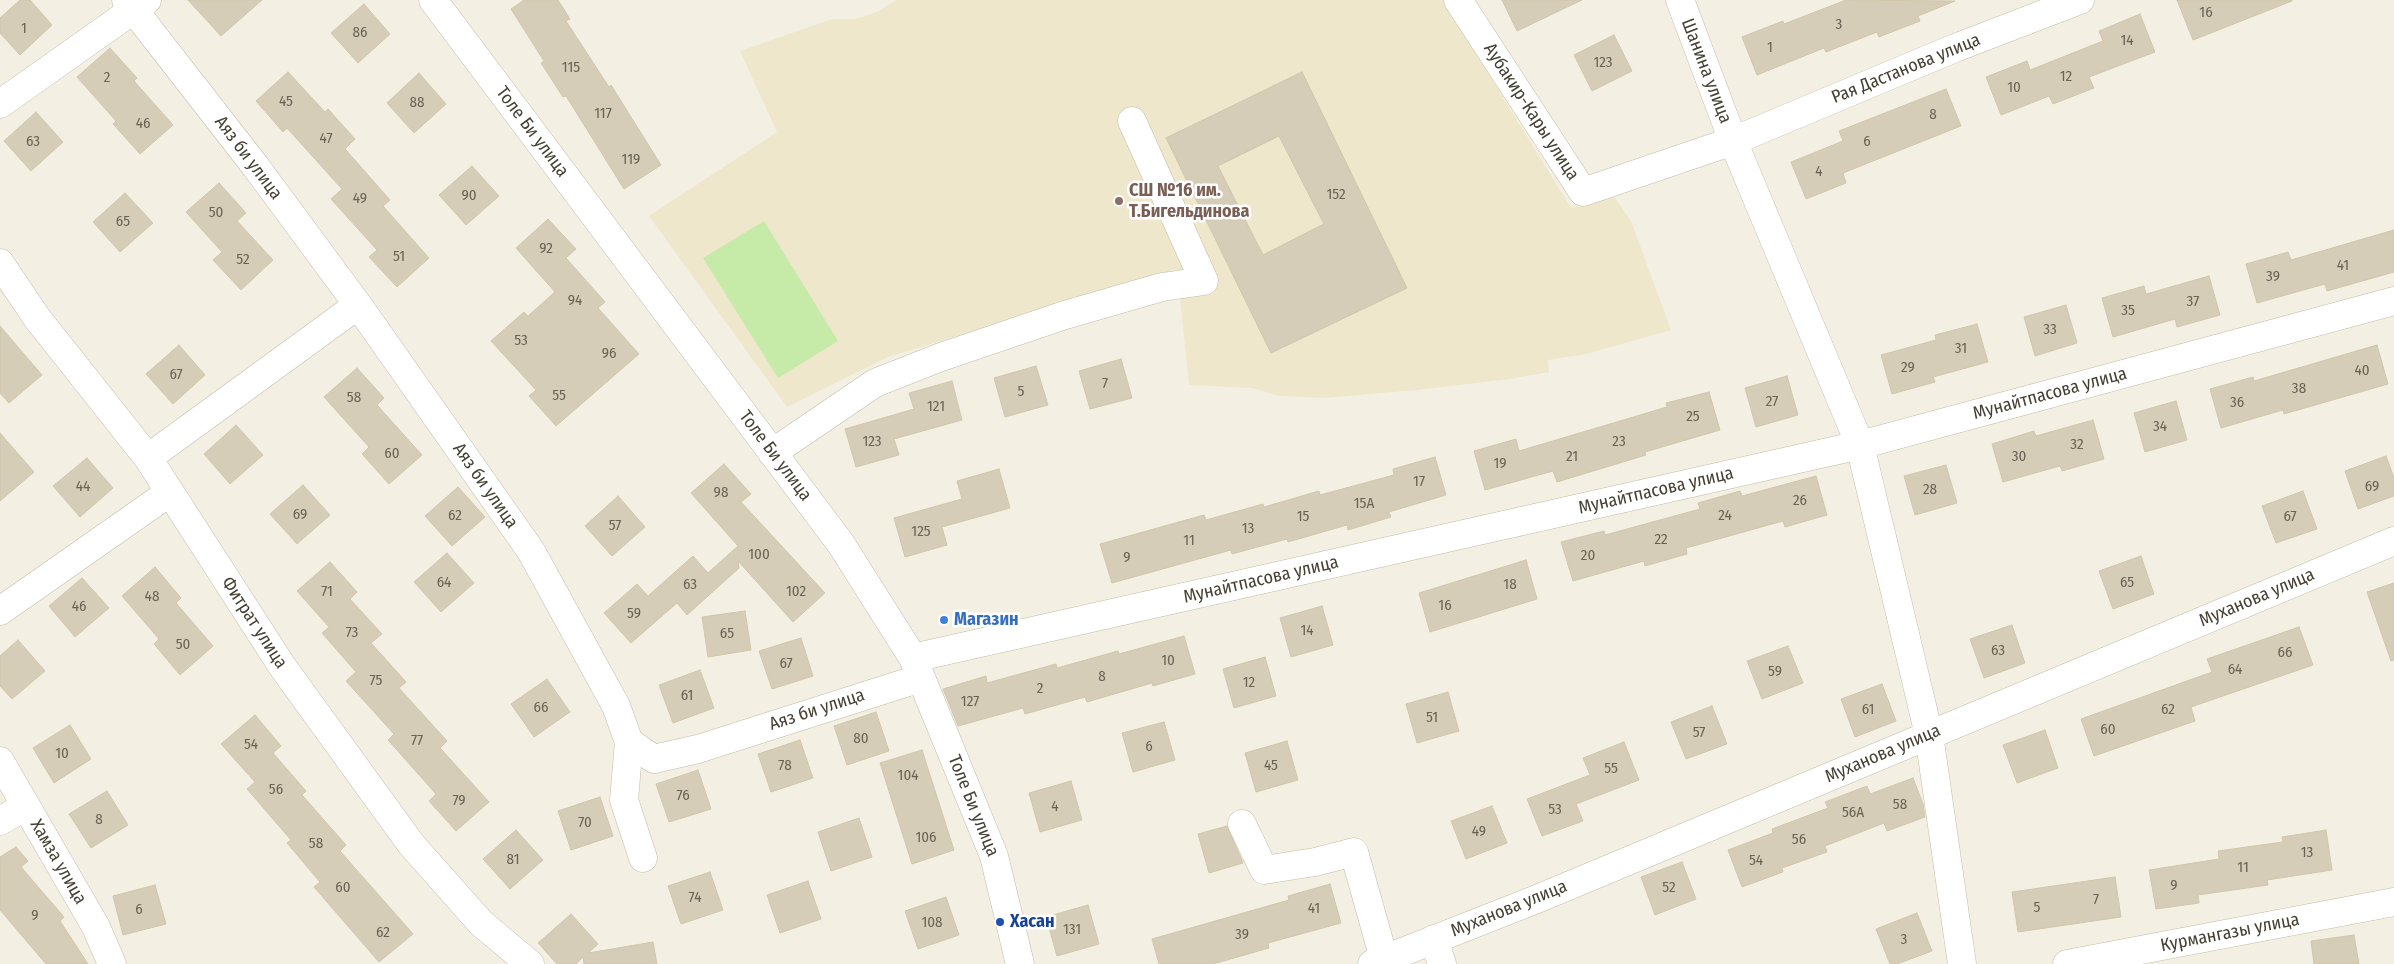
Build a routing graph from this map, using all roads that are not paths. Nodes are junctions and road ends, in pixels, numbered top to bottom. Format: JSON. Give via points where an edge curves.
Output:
{"nodes":[{"id":1,"x":433,"y":0,"type":"edge"},
{"id":2,"x":1458,"y":0,"type":"edge"},
{"id":3,"x":1680,"y":0,"type":"edge"},
{"id":4,"x":2080,"y":0,"type":"edge"},
{"id":5,"x":136,"y":3,"type":"edge"},
{"id":6,"x":0,"y":104,"type":"edge"},
{"id":7,"x":1132,"y":120,"type":"dead end"},
{"id":8,"x":1733,"y":141,"type":"junction"},
{"id":9,"x":0,"y":263,"type":"edge"},
{"id":10,"x":2394,"y":301,"type":"edge"},
{"id":11,"x":358,"y":305,"type":"junction"},
{"id":12,"x":1860,"y":445,"type":"junction"},
{"id":13,"x":772,"y":453,"type":"junction"},
{"id":14,"x":148,"y":458,"type":"junction"},
{"id":15,"x":170,"y":492,"type":"junction"},
{"id":16,"x":2394,"y":541,"type":"edge"},
{"id":17,"x":0,"y":611,"type":"edge"},
{"id":18,"x":917,"y":668,"type":"junction"},
{"id":19,"x":1929,"y":735,"type":"junction"},
{"id":20,"x":629,"y":742,"type":"junction"},
{"id":21,"x":0,"y":762,"type":"edge"},
{"id":22,"x":26,"y":806,"type":"junction"},
{"id":23,"x":0,"y":821,"type":"edge"},
{"id":24,"x":1242,"y":824,"type":"dead end"},
{"id":25,"x":643,"y":858,"type":"dead end"},
{"id":26,"x":2394,"y":902,"type":"edge"},
{"id":27,"x":1438,"y":952,"type":"edge"},
{"id":28,"x":1378,"y":961,"type":"edge"},
{"id":29,"x":112,"y":964,"type":"edge"},
{"id":30,"x":530,"y":964,"type":"edge"},
{"id":31,"x":1020,"y":964,"type":"edge"},
{"id":32,"x":1962,"y":964,"type":"edge"},
{"id":33,"x":2067,"y":964,"type":"edge"}],
"edges":[{"from":1,"to":13,"type":"street","name":"Толе Би улица"},
{"from":2,"to":8,"type":"street","name":"Аубакир-Кары улица","via":[[1583,192]]},
{"from":3,"to":8,"type":"street","name":"Шанина улица"},
{"from":4,"to":8,"type":"street","name":"Рая Дастанова улица","via":[[1955,48]]},
{"from":5,"to":6,"type":"street"},
{"from":5,"to":11,"type":"street","name":"Аяз би улица"},
{"from":7,"to":13,"type":"street","via":[[1204,282],[1162,287],[1065,315],[875,383]]},
{"from":8,"to":12,"type":"street","name":"Шанина улица"},
{"from":9,"to":14,"type":"street","name":"Фитрат улица","via":[[37,318]]},
{"from":10,"to":12,"type":"street","name":"Мунайтпасова улица"},
{"from":11,"to":14,"type":"street"},
{"from":11,"to":20,"type":"street","name":"Аяз би улица","via":[[531,551],[616,706]]},
{"from":12,"to":18,"type":"street","name":"Мунайтпасова улица"},
{"from":12,"to":19,"type":"street","name":"Шанина улица"},
{"from":13,"to":18,"type":"street","name":"Толе Би улица","via":[[840,544]]},
{"from":14,"to":15,"type":"street","name":"Фитрат улица"},
{"from":15,"to":17,"type":"street"},
{"from":15,"to":30,"type":"street","name":"Фитрат улица","via":[[282,666],[411,844],[481,923]]},
{"from":16,"to":19,"type":"street","name":"Муханова улица"},
{"from":18,"to":20,"type":"street","name":"Аяз би улица","via":[[698,749],[654,760]]},
{"from":18,"to":31,"type":"street","name":"Толе Би улица","via":[[994,856]]},
{"from":19,"to":27,"type":"street","name":"Муханова улица","via":[[1537,899]]},
{"from":19,"to":32,"type":"street","name":"Шанина улица"},
{"from":20,"to":25,"type":"street","via":[[624,800]]},
{"from":21,"to":22,"type":"street","name":"Хамза улица"},
{"from":22,"to":23,"type":"street"},
{"from":22,"to":29,"type":"street","name":"Хамза улица","via":[[96,927]]},
{"from":24,"to":28,"type":"street","via":[[1264,870],[1354,852]]},
{"from":26,"to":33,"type":"street","name":"Курмангазы улица"},
{"from":27,"to":28,"type":"street","name":"Муханова улица"}]}
